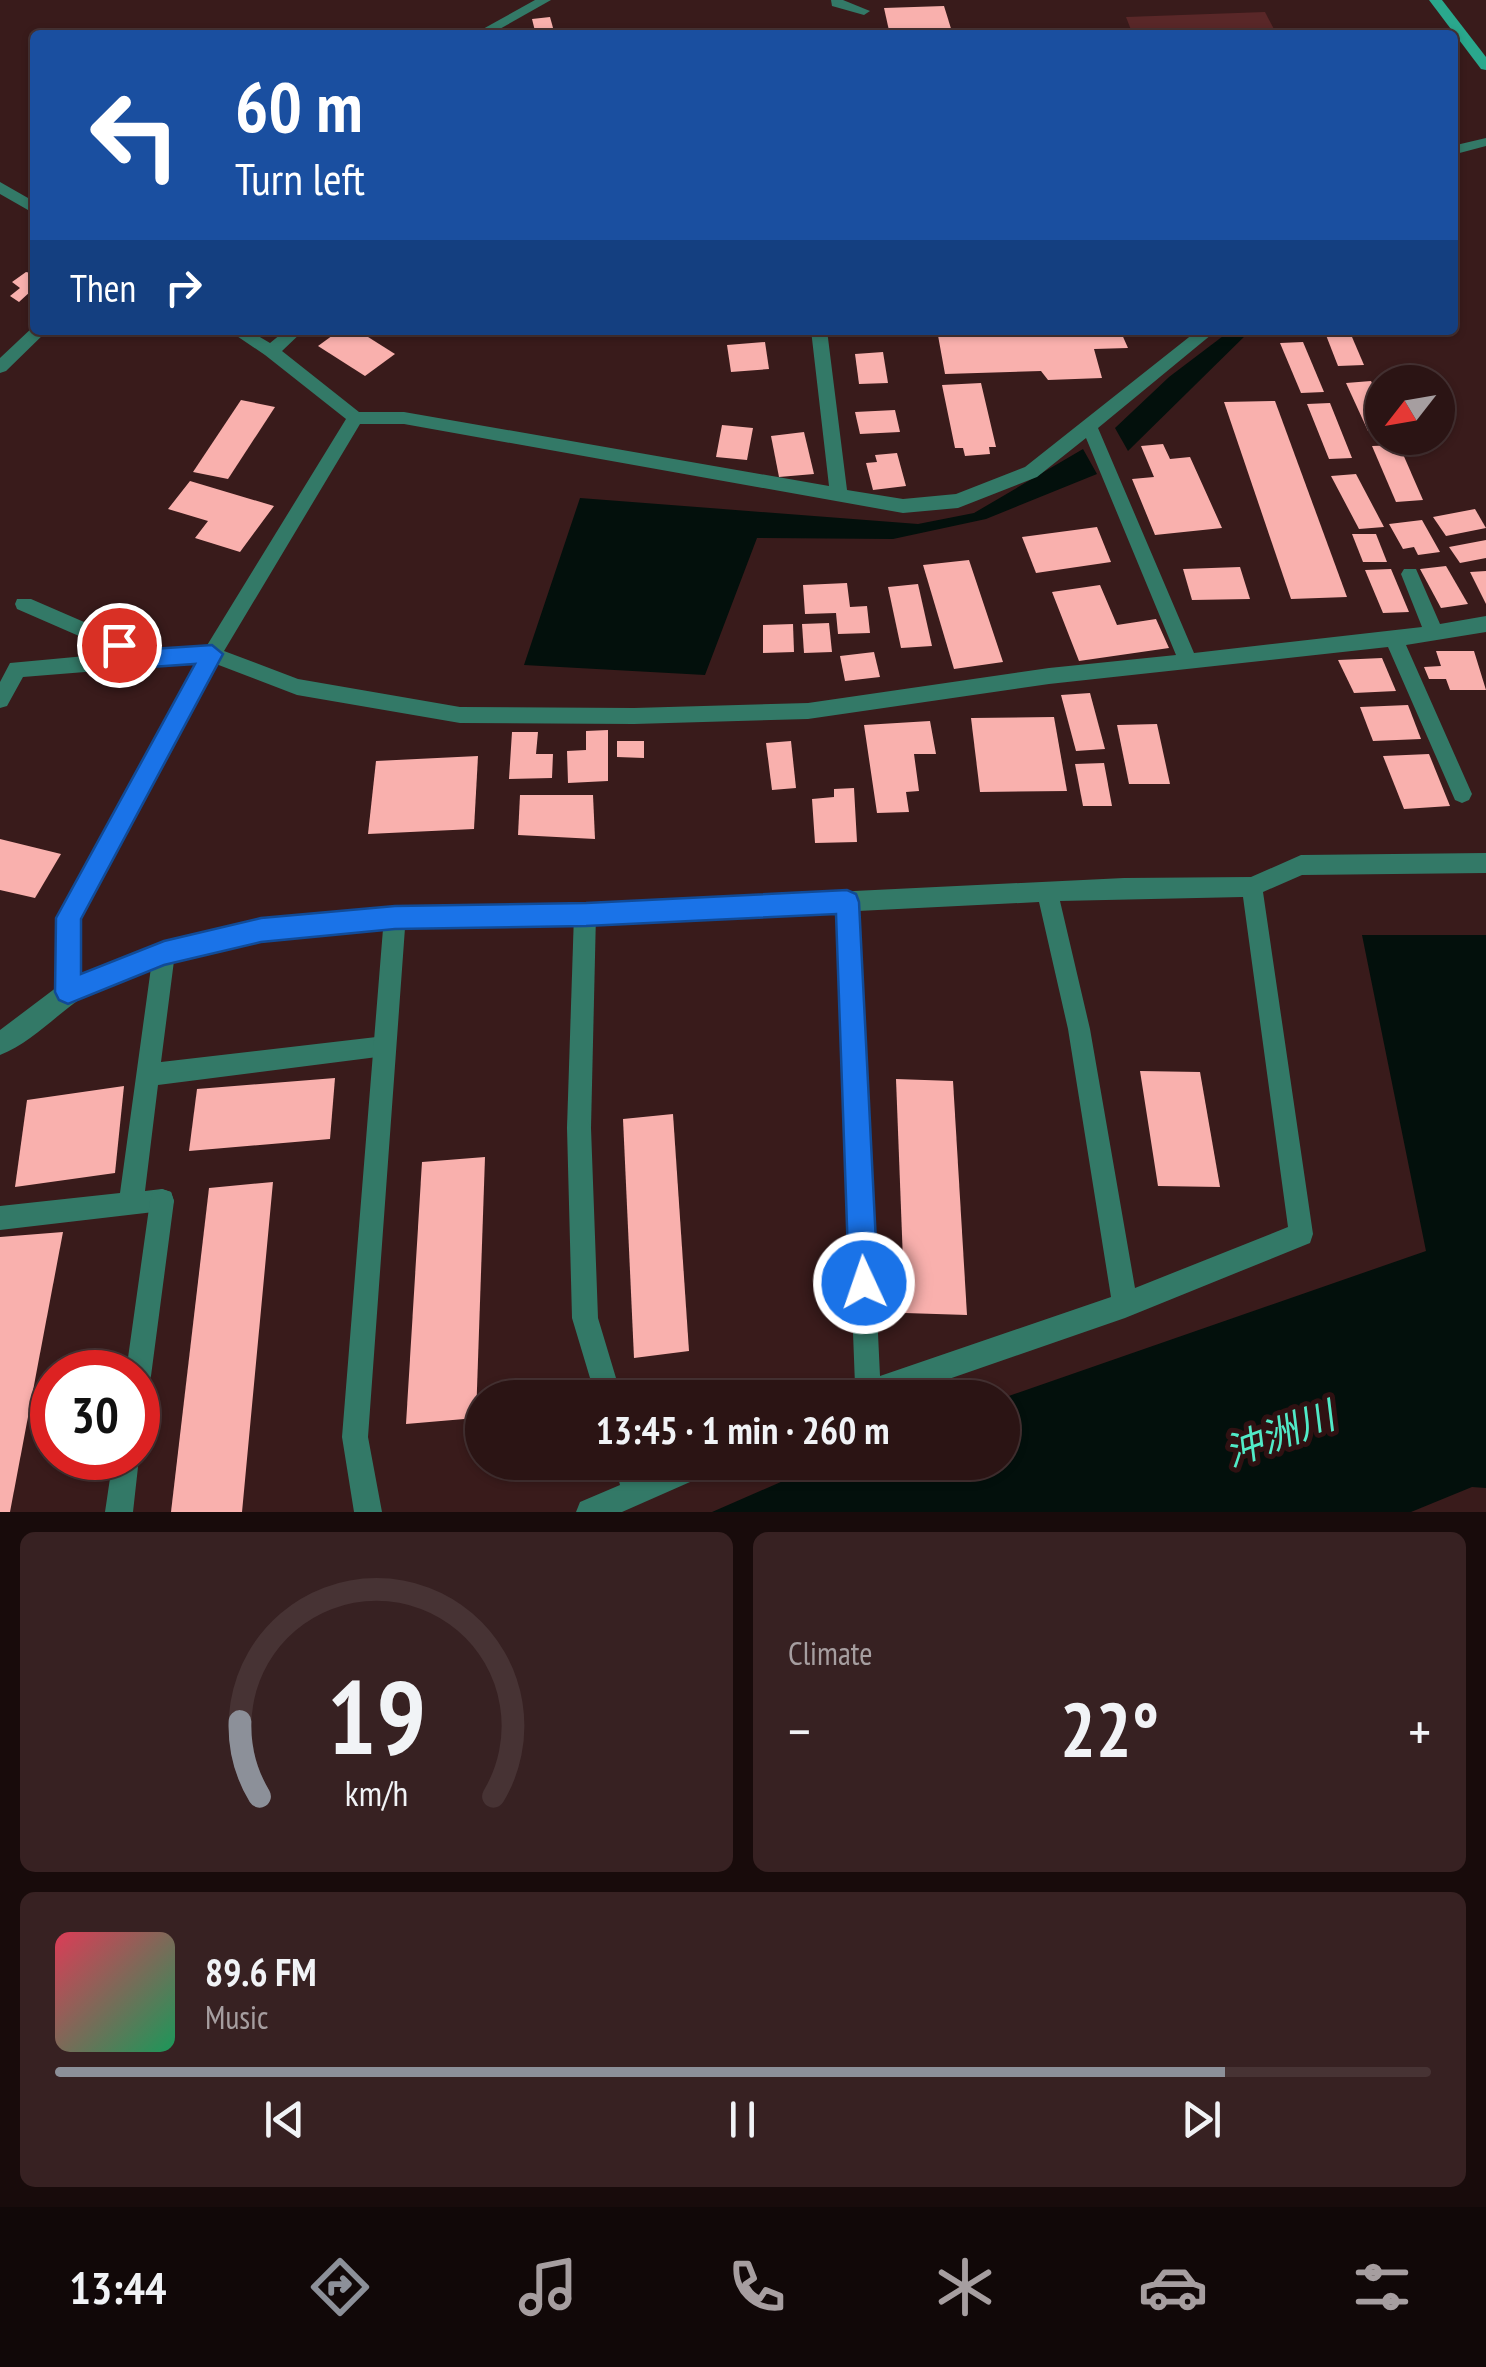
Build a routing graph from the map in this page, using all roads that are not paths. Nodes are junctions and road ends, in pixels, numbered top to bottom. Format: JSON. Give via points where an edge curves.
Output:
{"nodes":[{"id":1,"x":546,"y":0,"type":"edge"},
{"id":2,"x":837,"y":0,"type":"edge"},
{"id":3,"x":1435,"y":0,"type":"edge"},
{"id":4,"x":864,"y":11,"type":"dead end"},
{"id":5,"x":489,"y":30,"type":"edge"},
{"id":6,"x":1486,"y":66,"type":"edge"},
{"id":7,"x":1486,"y":142,"type":"edge"},
{"id":8,"x":1458,"y":149,"type":"edge"},
{"id":9,"x":0,"y":187,"type":"edge"},
{"id":10,"x":30,"y":206,"type":"edge"},
{"id":11,"x":35,"y":335,"type":"edge"},
{"id":12,"x":244,"y":335,"type":"edge"},
{"id":13,"x":290,"y":335,"type":"edge"},
{"id":14,"x":820,"y":335,"type":"edge"},
{"id":15,"x":1203,"y":335,"type":"edge"},
{"id":16,"x":271,"y":351,"type":"junction"},
{"id":17,"x":0,"y":367,"type":"edge"},
{"id":18,"x":355,"y":418,"type":"junction"},
{"id":19,"x":1090,"y":428,"type":"junction"},
{"id":20,"x":838,"y":494,"type":"junction"},
{"id":21,"x":1410,"y":574,"type":"dead end"},
{"id":22,"x":24,"y":604,"type":"dead end"},
{"id":23,"x":1486,"y":624,"type":"edge"},
{"id":24,"x":1434,"y":632,"type":"junction"},
{"id":25,"x":1394,"y":638,"type":"junction"},
{"id":26,"x":212,"y":654,"type":"junction"},
{"id":27,"x":151,"y":658,"type":"junction"},
{"id":28,"x":1188,"y":661,"type":"junction"},
{"id":29,"x":8,"y":670,"type":"edge"},
{"id":30,"x":0,"y":700,"type":"edge"},
{"id":31,"x":1462,"y":794,"type":"dead end"},
{"id":32,"x":1486,"y":863,"type":"edge"},
{"id":33,"x":1252,"y":887,"type":"junction"},
{"id":34,"x":1048,"y":892,"type":"junction"},
{"id":35,"x":847,"y":902,"type":"junction"},
{"id":36,"x":586,"y":914,"type":"junction"},
{"id":37,"x":395,"y":918,"type":"junction"},
{"id":38,"x":164,"y":953,"type":"junction"},
{"id":39,"x":68,"y":992,"type":"junction"},
{"id":40,"x":0,"y":1044,"type":"edge"},
{"id":41,"x":386,"y":1047,"type":"junction"},
{"id":42,"x":147,"y":1075,"type":"junction"},
{"id":43,"x":131,"y":1204,"type":"junction"},
{"id":44,"x":0,"y":1218,"type":"edge"},
{"id":45,"x":1125,"y":1305,"type":"junction"},
{"id":46,"x":142,"y":1350,"type":"edge"},
{"id":47,"x":603,"y":1380,"type":"edge"},
{"id":48,"x":862,"y":1380,"type":"edge"},
{"id":49,"x":906,"y":1380,"type":"edge"},
{"id":50,"x":123,"y":1480,"type":"edge"},
{"id":51,"x":633,"y":1480,"type":"edge"},
{"id":52,"x":665,"y":1480,"type":"edge"},
{"id":53,"x":636,"y":1493,"type":"junction"},
{"id":54,"x":118,"y":1512,"type":"edge"},
{"id":55,"x":368,"y":1512,"type":"edge"},
{"id":56,"x":590,"y":1512,"type":"edge"}],
"edges":[{"from":1,"to":5,"type":"street"},
{"from":2,"to":4,"type":"street"},
{"from":3,"to":6,"type":"street"},
{"from":7,"to":8,"type":"street"},
{"from":9,"to":10,"type":"street"},
{"from":11,"to":17,"type":"street"},
{"from":12,"to":16,"type":"street"},
{"from":13,"to":16,"type":"street"},
{"from":14,"to":20,"type":"street"},
{"from":15,"to":19,"type":"street"},
{"from":16,"to":18,"type":"street"},
{"from":18,"to":20,"type":"street","via":[[404,418]]},
{"from":18,"to":26,"type":"street"},
{"from":19,"to":20,"type":"street","via":[[1032,472],[958,501],[903,506]]},
{"from":19,"to":28,"type":"street"},
{"from":21,"to":24,"type":"street"},
{"from":22,"to":27,"type":"street"},
{"from":23,"to":24,"type":"street"},
{"from":24,"to":25,"type":"street"},
{"from":25,"to":28,"type":"street"},
{"from":25,"to":31,"type":"street"},
{"from":26,"to":27,"type":"street"},
{"from":26,"to":28,"type":"street","via":[[297,687],[460,715],[808,711]]},
{"from":26,"to":39,"type":"street","via":[[68,918]]},
{"from":27,"to":29,"type":"street"},
{"from":29,"to":30,"type":"street"},
{"from":32,"to":33,"type":"street","via":[[1302,865]]},
{"from":33,"to":34,"type":"street"},
{"from":33,"to":45,"type":"street","via":[[1302,1234]]},
{"from":34,"to":35,"type":"street"},
{"from":34,"to":45,"type":"street","via":[[1079,1029]]},
{"from":35,"to":36,"type":"street"},
{"from":35,"to":48,"type":"street"},
{"from":36,"to":37,"type":"street"},
{"from":36,"to":47,"type":"street","via":[[578,1128],[585,1318]]},
{"from":37,"to":38,"type":"street","via":[[261,930]]},
{"from":37,"to":41,"type":"street"},
{"from":38,"to":39,"type":"street"},
{"from":38,"to":42,"type":"street"},
{"from":39,"to":40,"type":"street"},
{"from":41,"to":42,"type":"street"},
{"from":41,"to":55,"type":"street","via":[[355,1437]]},
{"from":42,"to":43,"type":"street"},
{"from":43,"to":44,"type":"street"},
{"from":43,"to":46,"type":"street","via":[[162,1201]]},
{"from":45,"to":49,"type":"street"},
{"from":50,"to":54,"type":"street"},
{"from":51,"to":53,"type":"street"},
{"from":52,"to":53,"type":"street"},
{"from":53,"to":56,"type":"street"}]}
